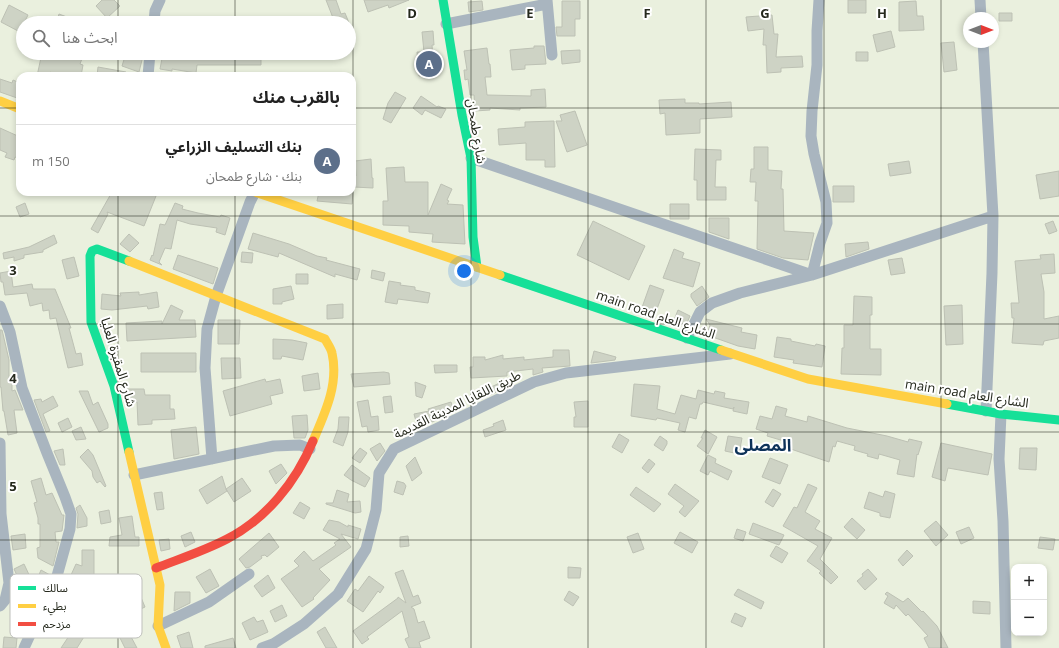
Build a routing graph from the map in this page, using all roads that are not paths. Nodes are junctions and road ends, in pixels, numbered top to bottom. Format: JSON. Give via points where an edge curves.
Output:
{"nodes":[{"id":1,"x":160,"y":0,"type":"edge"},
{"id":2,"x":443,"y":0,"type":"edge"},
{"id":3,"x":819,"y":0,"type":"edge"},
{"id":4,"x":980,"y":0,"type":"edge"},
{"id":5,"x":547,"y":2,"type":"edge"},
{"id":6,"x":981,"y":12,"type":"edge"},
{"id":7,"x":155,"y":16,"type":"edge"},
{"id":8,"x":446,"y":24,"type":"junction"},
{"id":9,"x":983,"y":48,"type":"edge"},
{"id":10,"x":552,"y":55,"type":"dead end"},
{"id":11,"x":149,"y":60,"type":"edge"},
{"id":12,"x":148,"y":72,"type":"edge"},
{"id":13,"x":0,"y":101,"type":"edge"},
{"id":14,"x":16,"y":107,"type":"edge"},
{"id":15,"x":471,"y":158,"type":"junction"},
{"id":16,"x":253,"y":196,"type":"edge"},
{"id":17,"x":267,"y":196,"type":"edge"},
{"id":18,"x":993,"y":216,"type":"junction"},
{"id":19,"x":477,"y":267,"type":"junction"},
{"id":20,"x":812,"y":275,"type":"junction"},
{"id":21,"x":216,"y":296,"type":"junction"},
{"id":22,"x":0,"y":306,"type":"edge"},
{"id":23,"x":687,"y":338,"type":"junction"},
{"id":24,"x":732,"y":354,"type":"junction"},
{"id":25,"x":986,"y":411,"type":"junction"},
{"id":26,"x":1001,"y":414,"type":"junction"},
{"id":27,"x":1059,"y":420,"type":"edge"},
{"id":28,"x":0,"y":443,"type":"edge"},
{"id":29,"x":310,"y":449,"type":"junction"},
{"id":30,"x":212,"y":459,"type":"junction"},
{"id":31,"x":134,"y":475,"type":"junction"},
{"id":32,"x":1,"y":525,"type":"edge"},
{"id":33,"x":156,"y":568,"type":"junction"},
{"id":34,"x":58,"y":574,"type":"edge"},
{"id":35,"x":249,"y":574,"type":"dead end"},
{"id":36,"x":0,"y":606,"type":"edge"},
{"id":37,"x":158,"y":626,"type":"junction"},
{"id":38,"x":29,"y":638,"type":"edge"},
{"id":39,"x":24,"y":648,"type":"edge"},
{"id":40,"x":166,"y":648,"type":"edge"},
{"id":41,"x":262,"y":648,"type":"edge"},
{"id":42,"x":1006,"y":648,"type":"edge"}],
"edges":[{"from":1,"to":7,"type":"street"},
{"from":2,"to":8,"type":"street","name":"شارع طمحان"},
{"from":3,"to":20,"type":"street","via":[[818,64],[811,136],[826,202],[827,223]]},
{"from":4,"to":6,"type":"street"},
{"from":5,"to":8,"type":"street"},
{"from":5,"to":10,"type":"street"},
{"from":8,"to":15,"type":"street","name":"شارع طمحان"},
{"from":9,"to":18,"type":"street"},
{"from":11,"to":12,"type":"street"},
{"from":13,"to":14,"type":"street"},
{"from":15,"to":19,"type":"street","name":"شارع طمحان","via":[[473,237]]},
{"from":15,"to":20,"type":"street"},
{"from":16,"to":21,"type":"street"},
{"from":17,"to":19,"type":"street","name":"main road الشارع العام"},
{"from":18,"to":20,"type":"street"},
{"from":18,"to":25,"type":"street"},
{"from":19,"to":23,"type":"street","name":"main road الشارع العام"},
{"from":20,"to":23,"type":"street","via":[[740,293],[712,303],[700,312]]},
{"from":21,"to":29,"type":"street","via":[[325,339],[332,352],[334,375],[329,404]]},
{"from":21,"to":30,"type":"street","via":[[207,329],[205,368]]},
{"from":21,"to":31,"type":"street","name":"شارع المقبرة العليا","via":[[97,249],[92,251],[91,322],[114,386]]},
{"from":22,"to":34,"type":"street","via":[[10,332],[22,388],[71,514],[70,529]]},
{"from":23,"to":24,"type":"street","name":"main road الشارع العام"},
{"from":24,"to":25,"type":"street","name":"main road الشارع العام","via":[[808,379]]},
{"from":24,"to":41,"type":"street","name":"طريق اللقايا المدينة القديمة","via":[[566,373],[534,382],[394,449],[379,473],[376,510],[366,549],[338,594],[304,624]]},
{"from":25,"to":26,"type":"street","name":"main road الشارع العام"},
{"from":26,"to":27,"type":"street","name":"main road الشارع العام"},
{"from":26,"to":42,"type":"street","via":[[999,459]]},
{"from":28,"to":32,"type":"street"},
{"from":29,"to":30,"type":"street","via":[[289,444]]},
{"from":29,"to":33,"type":"street","via":[[296,476],[263,515],[227,538]]},
{"from":30,"to":31,"type":"street"},
{"from":31,"to":33,"type":"street","name":"شارع المقبرة العليا"},
{"from":32,"to":36,"type":"street","via":[[9,583],[5,600]]},
{"from":33,"to":37,"type":"street","name":"شارع المقبرة العليا","via":[[160,585]]},
{"from":35,"to":37,"type":"street","via":[[209,602]]},
{"from":37,"to":40,"type":"street","name":"شارع المقبرة العليا"},
{"from":38,"to":39,"type":"street"}]}
